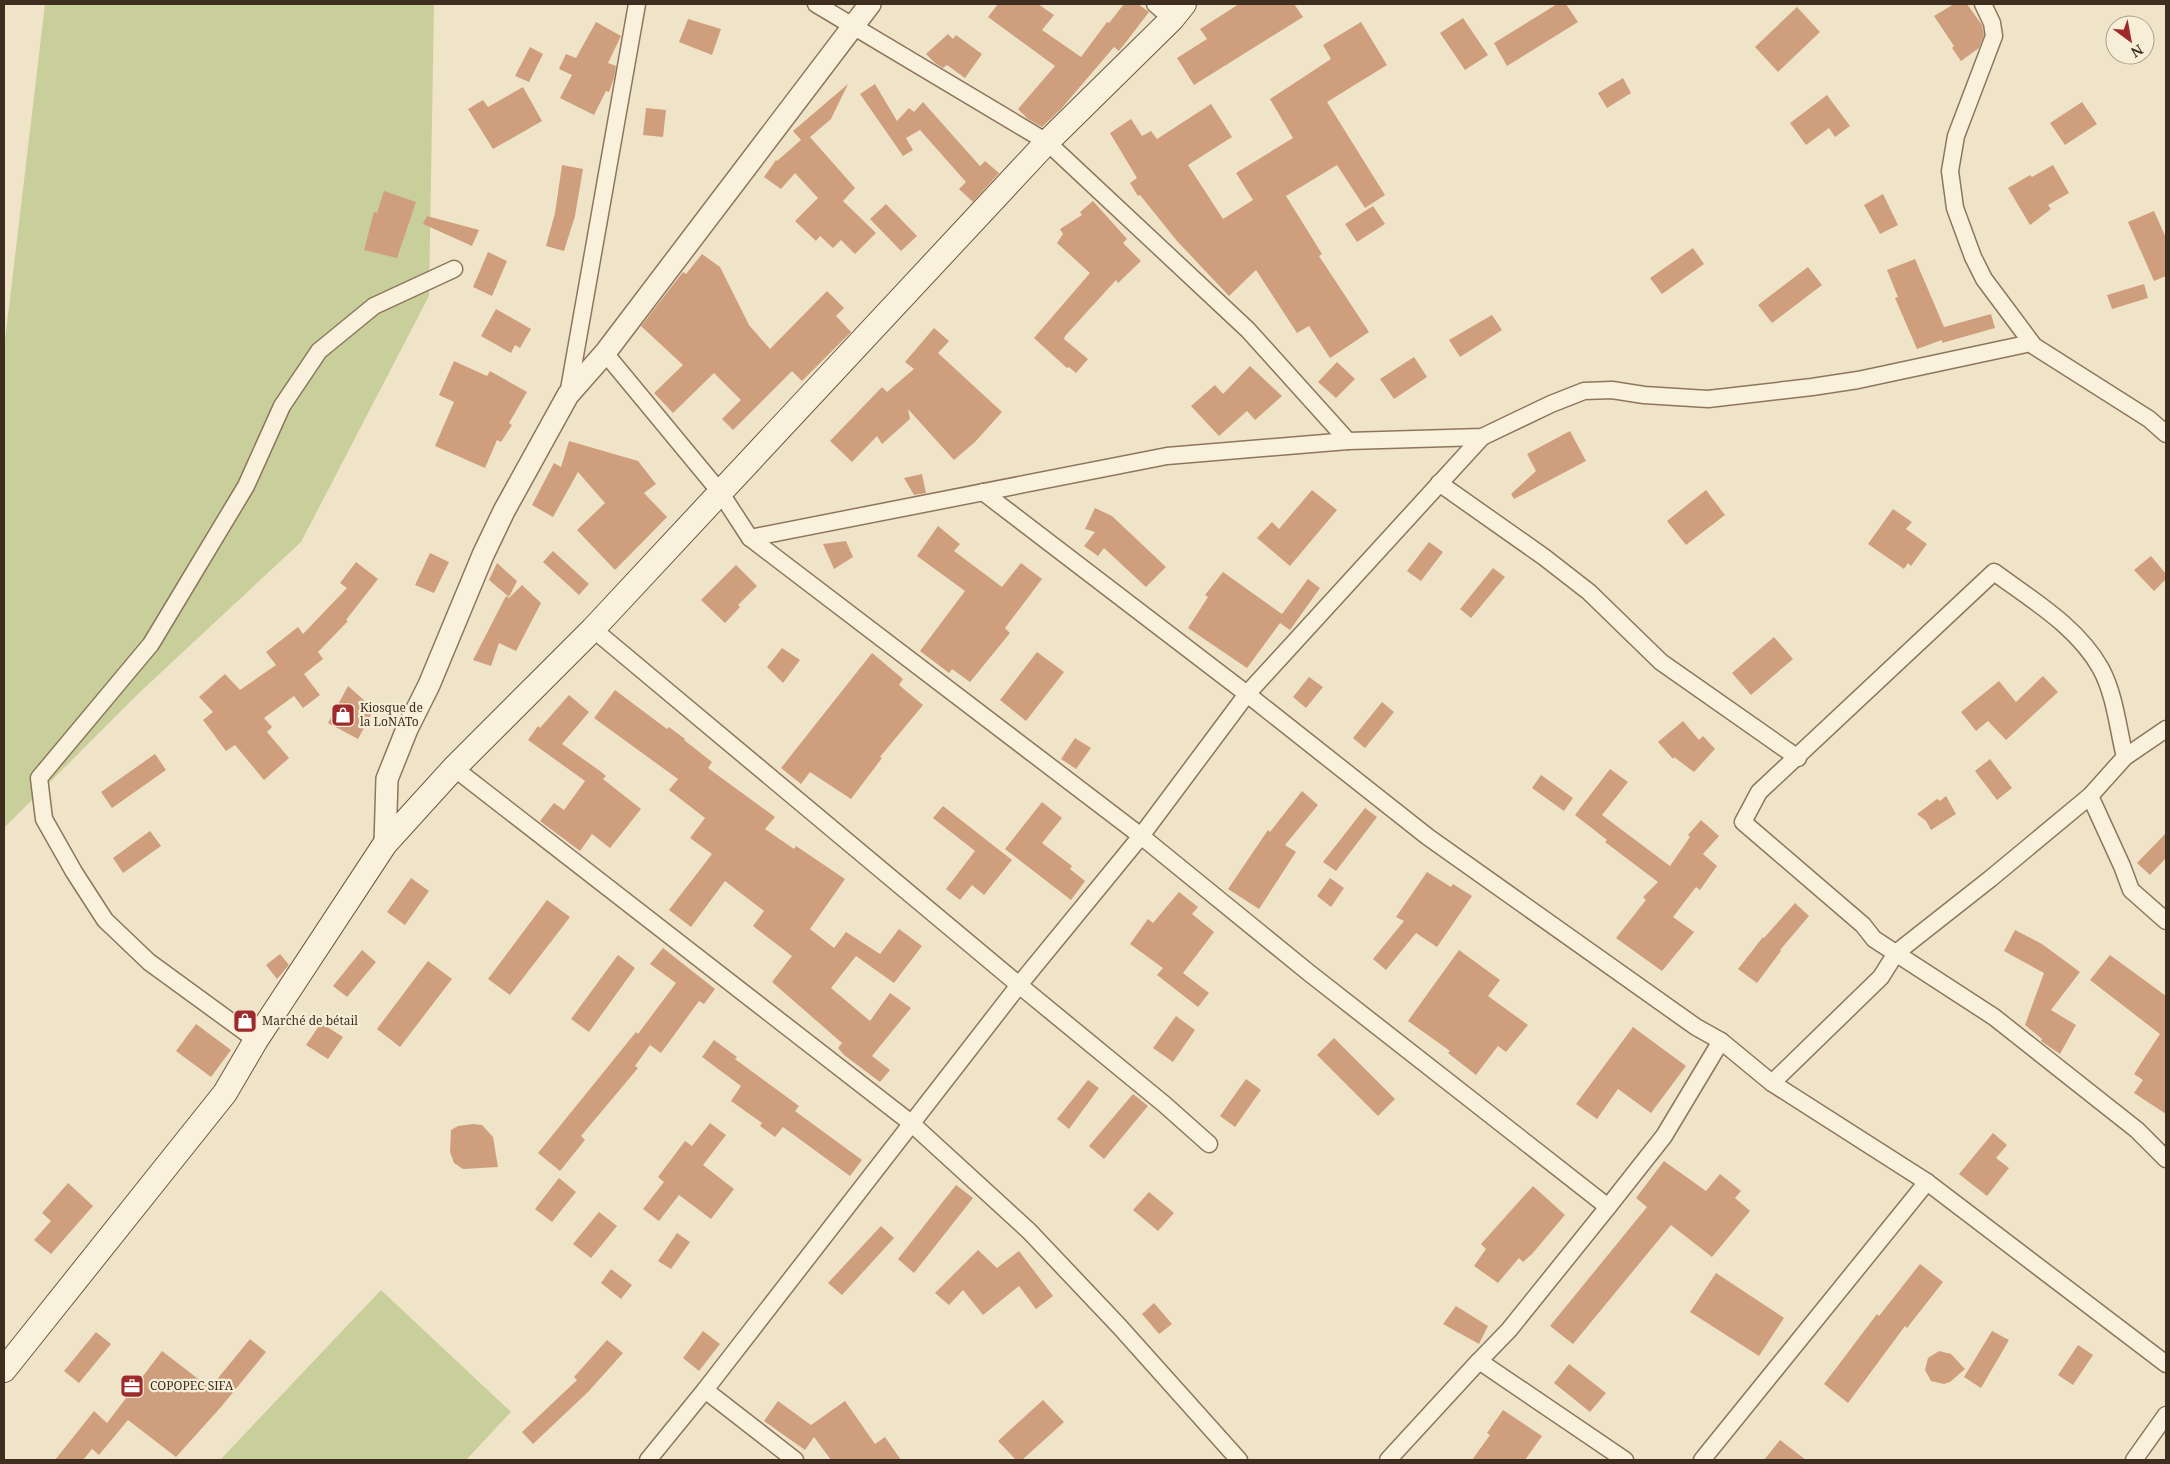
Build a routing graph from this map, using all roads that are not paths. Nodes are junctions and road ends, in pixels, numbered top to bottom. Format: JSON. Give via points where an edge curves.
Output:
{"nodes":[{"id":1,"x":637,"y":4,"type":"edge"},
{"id":2,"x":816,"y":4,"type":"edge"},
{"id":3,"x":870,"y":4,"type":"edge"},
{"id":4,"x":1983,"y":4,"type":"edge"},
{"id":5,"x":1170,"y":9,"type":"edge"},
{"id":6,"x":852,"y":27,"type":"junction"},
{"id":7,"x":1047,"y":142,"type":"junction"},
{"id":8,"x":454,"y":270,"type":"dead end"},
{"id":9,"x":2031,"y":343,"type":"junction"},
{"id":10,"x":605,"y":353,"type":"junction"},
{"id":11,"x":568,"y":395,"type":"junction"},
{"id":12,"x":2166,"y":434,"type":"edge"},
{"id":13,"x":1482,"y":438,"type":"junction"},
{"id":14,"x":1348,"y":441,"type":"junction"},
{"id":15,"x":1440,"y":483,"type":"junction"},
{"id":16,"x":720,"y":492,"type":"junction"},
{"id":17,"x":983,"y":492,"type":"junction"},
{"id":18,"x":750,"y":538,"type":"junction"},
{"id":19,"x":593,"y":629,"type":"junction"},
{"id":20,"x":1247,"y":694,"type":"junction"},
{"id":21,"x":2166,"y":729,"type":"edge"},
{"id":22,"x":2125,"y":757,"type":"junction"},
{"id":23,"x":1798,"y":758,"type":"junction"},
{"id":24,"x":454,"y":768,"type":"junction"},
{"id":25,"x":2090,"y":796,"type":"junction"},
{"id":26,"x":1141,"y":836,"type":"junction"},
{"id":27,"x":385,"y":844,"type":"junction"},
{"id":28,"x":2166,"y":921,"type":"edge"},
{"id":29,"x":1896,"y":953,"type":"junction"},
{"id":30,"x":1019,"y":985,"type":"junction"},
{"id":31,"x":256,"y":1040,"type":"junction"},
{"id":32,"x":1721,"y":1042,"type":"junction"},
{"id":33,"x":1772,"y":1083,"type":"junction"},
{"id":34,"x":911,"y":1122,"type":"junction"},
{"id":35,"x":1209,"y":1144,"type":"dead end"},
{"id":36,"x":2166,"y":1159,"type":"edge"},
{"id":37,"x":1927,"y":1182,"type":"junction"},
{"id":38,"x":1608,"y":1207,"type":"junction"},
{"id":39,"x":1479,"y":1361,"type":"junction"},
{"id":40,"x":2166,"y":1364,"type":"edge"},
{"id":41,"x":4,"y":1370,"type":"edge"},
{"id":42,"x":706,"y":1390,"type":"junction"},
{"id":43,"x":2166,"y":1415,"type":"edge"},
{"id":44,"x":648,"y":1460,"type":"edge"},
{"id":45,"x":795,"y":1460,"type":"edge"},
{"id":46,"x":1239,"y":1460,"type":"edge"},
{"id":47,"x":1388,"y":1460,"type":"edge"},
{"id":48,"x":1625,"y":1460,"type":"edge"},
{"id":49,"x":1702,"y":1460,"type":"edge"},
{"id":50,"x":2134,"y":1460,"type":"edge"}],
"edges":[{"from":1,"to":11,"type":"street"},
{"from":2,"to":6,"type":"street"},
{"from":3,"to":6,"type":"street"},
{"from":4,"to":9,"type":"street","via":[[1994,36],[1956,136],[1950,171],[1956,208],[1973,257],[1984,279]]},
{"from":5,"to":7,"type":"main road"},
{"from":6,"to":7,"type":"street"},
{"from":6,"to":10,"type":"street"},
{"from":7,"to":14,"type":"street","via":[[1248,330]]},
{"from":7,"to":16,"type":"main road"},
{"from":8,"to":31,"type":"street","via":[[374,306],[319,351],[282,406],[246,486],[151,644],[39,778],[44,819],[105,920],[149,962]]},
{"from":9,"to":12,"type":"street","via":[[2149,419]]},
{"from":9,"to":13,"type":"street","via":[[1812,388],[1708,399],[1612,390],[1584,391]]},
{"from":10,"to":11,"type":"street"},
{"from":10,"to":16,"type":"street"},
{"from":11,"to":27,"type":"street","via":[[491,537],[408,729],[388,779]]},
{"from":13,"to":14,"type":"street"},
{"from":13,"to":15,"type":"street"},
{"from":14,"to":17,"type":"street","via":[[1167,456]]},
{"from":15,"to":20,"type":"street"},
{"from":15,"to":23,"type":"street","via":[[1589,592],[1661,662]]},
{"from":16,"to":18,"type":"street"},
{"from":16,"to":19,"type":"main road"},
{"from":17,"to":18,"type":"street"},
{"from":17,"to":20,"type":"street"},
{"from":18,"to":26,"type":"street"},
{"from":19,"to":24,"type":"main road"},
{"from":19,"to":30,"type":"street"},
{"from":20,"to":26,"type":"street"},
{"from":20,"to":32,"type":"street","via":[[1428,837]]},
{"from":21,"to":22,"type":"street"},
{"from":22,"to":23,"type":"street","via":[[2108,685],[2091,653],[2049,612],[1994,572]]},
{"from":22,"to":25,"type":"street"},
{"from":23,"to":29,"type":"street","via":[[1759,792],[1743,822],[1864,925],[1874,939]]},
{"from":24,"to":27,"type":"main road"},
{"from":24,"to":34,"type":"street"},
{"from":25,"to":28,"type":"street","via":[[2131,890]]},
{"from":25,"to":29,"type":"street"},
{"from":26,"to":30,"type":"street"},
{"from":26,"to":38,"type":"street","via":[[1308,972]]},
{"from":27,"to":31,"type":"main road"},
{"from":29,"to":33,"type":"street","via":[[1880,977]]},
{"from":29,"to":36,"type":"street","via":[[1994,1017],[2137,1130]]},
{"from":30,"to":34,"type":"street"},
{"from":30,"to":35,"type":"street"},
{"from":31,"to":41,"type":"main road","via":[[225,1093]]},
{"from":32,"to":33,"type":"street"},
{"from":32,"to":38,"type":"street","via":[[1664,1136]]},
{"from":33,"to":37,"type":"street"},
{"from":34,"to":42,"type":"street"},
{"from":34,"to":46,"type":"street","via":[[1029,1231]]},
{"from":37,"to":40,"type":"street"},
{"from":37,"to":49,"type":"street"},
{"from":38,"to":39,"type":"street","via":[[1510,1330]]},
{"from":39,"to":47,"type":"street"},
{"from":39,"to":48,"type":"street"},
{"from":42,"to":44,"type":"street"},
{"from":42,"to":45,"type":"street"},
{"from":43,"to":50,"type":"street"}]}
